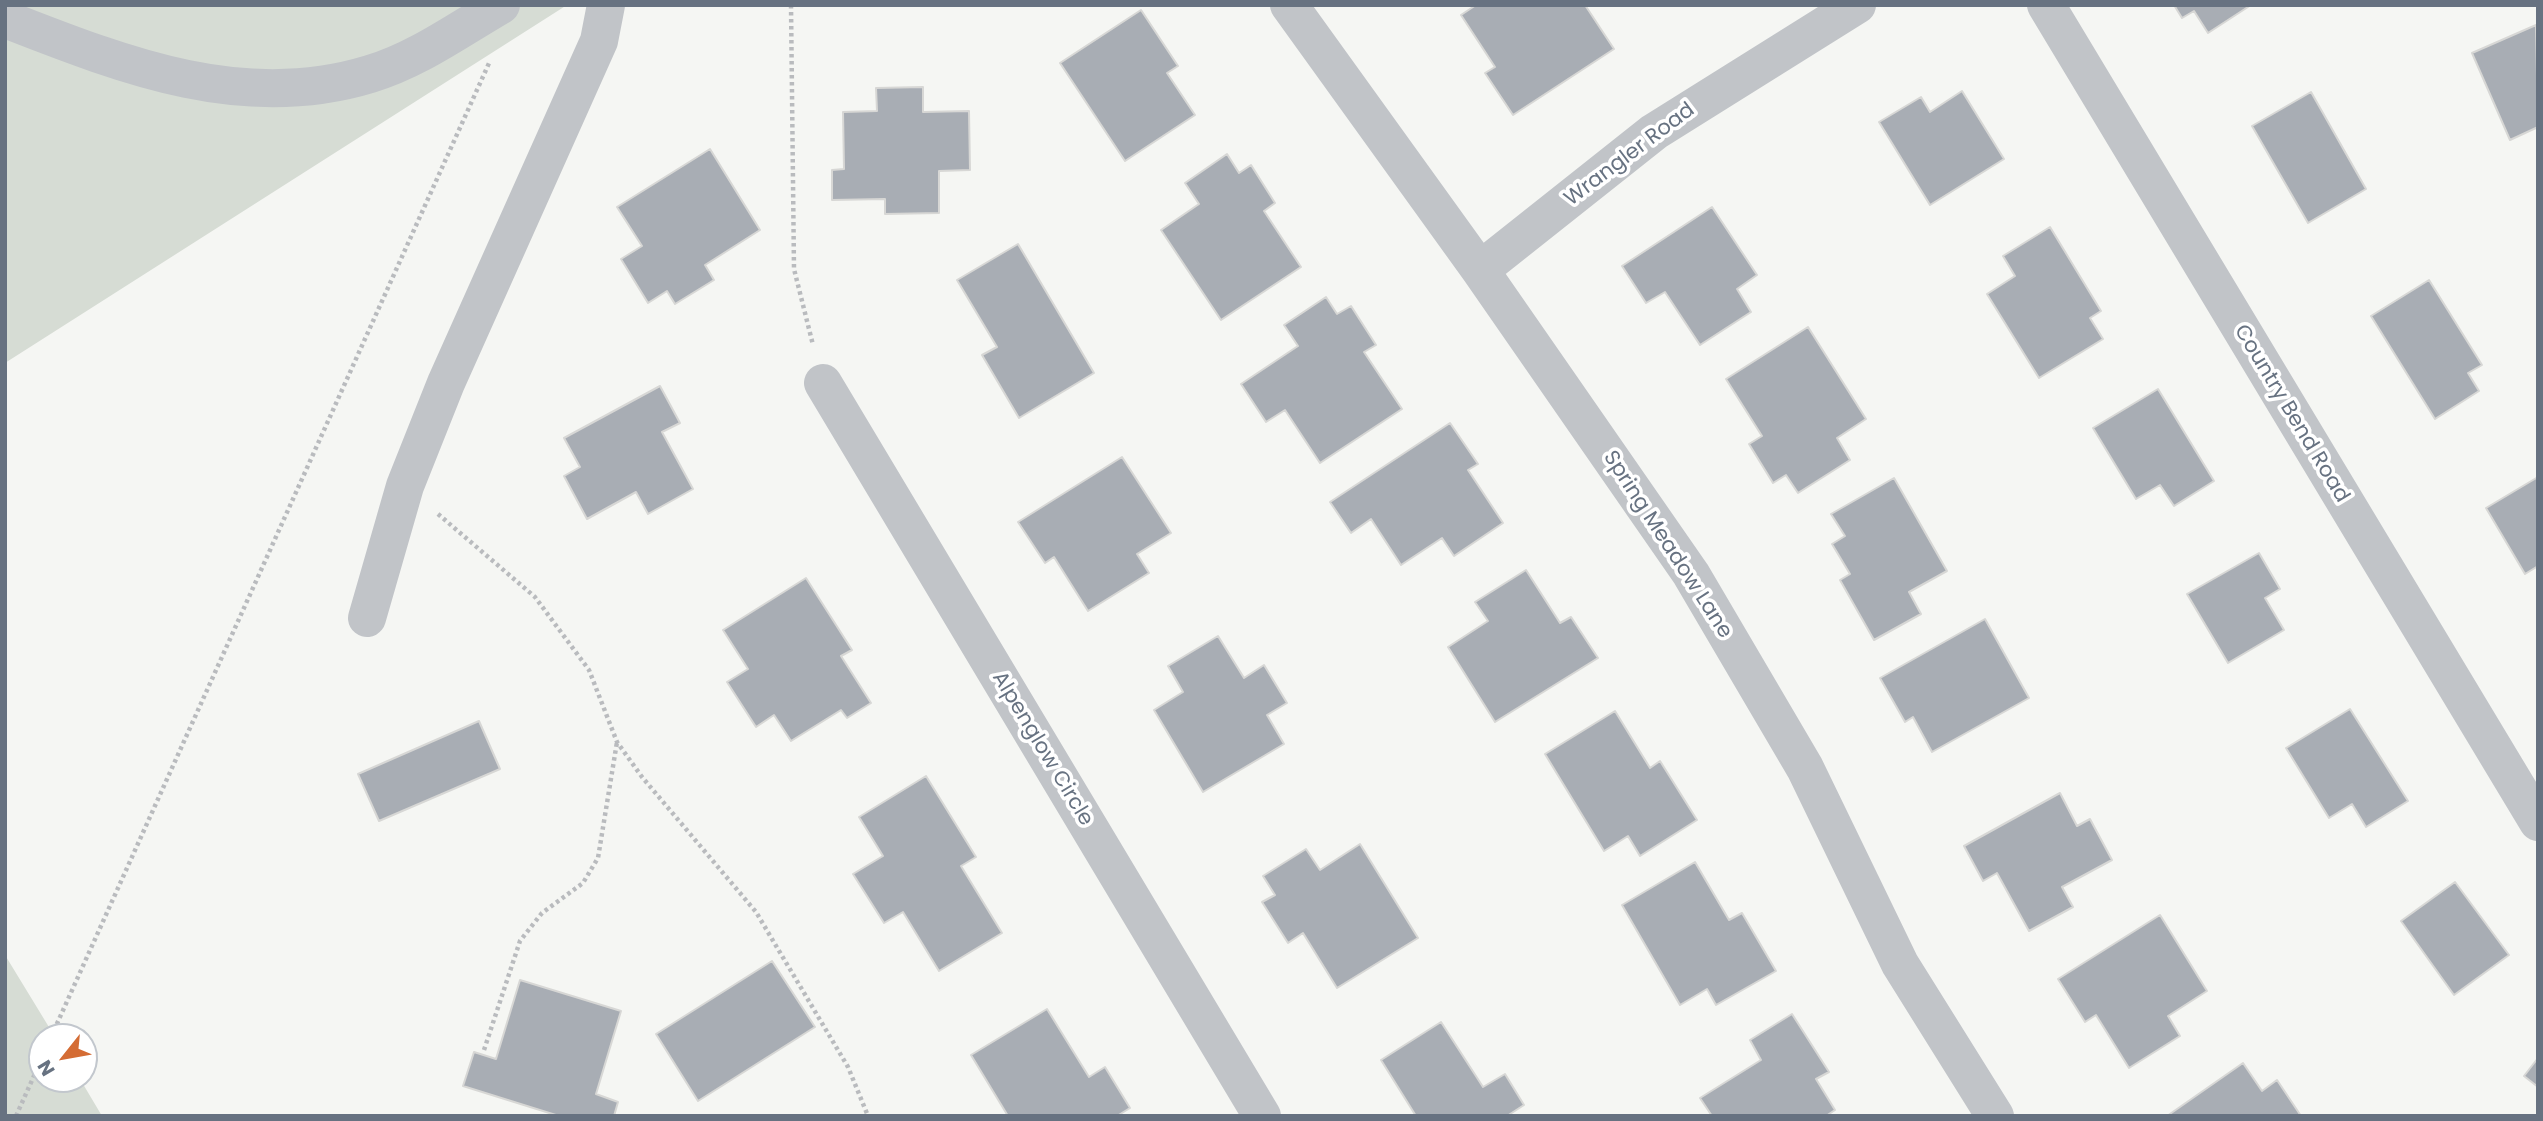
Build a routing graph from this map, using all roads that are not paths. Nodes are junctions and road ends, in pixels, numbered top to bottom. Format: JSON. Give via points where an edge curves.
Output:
{"nodes":[{"id":1,"x":501,"y":5,"type":"edge"},
{"id":2,"x":607,"y":5,"type":"edge"},
{"id":3,"x":1289,"y":5,"type":"edge"},
{"id":4,"x":1857,"y":5,"type":"edge"},
{"id":5,"x":2046,"y":5,"type":"edge"},
{"id":6,"x":5,"y":19,"type":"edge"},
{"id":7,"x":1480,"y":270,"type":"junction"},
{"id":8,"x":823,"y":383,"type":"road end"},
{"id":9,"x":367,"y":618,"type":"dead end"},
{"id":10,"x":2538,"y":822,"type":"edge"},
{"id":11,"x":1262,"y":1116,"type":"edge"},
{"id":12,"x":1995,"y":1116,"type":"edge"}],
"edges":[{"from":1,"to":6,"type":"street","via":[[444,40],[371,74],[286,89],[240,89],[148,72]]},
{"from":2,"to":9,"type":"street","via":[[598,41],[405,486]]},
{"from":3,"to":7,"type":"street","name":"Spring Meadow Lane"},
{"from":4,"to":7,"type":"street","name":"Wrangler Road","via":[[1654,132]]},
{"from":5,"to":10,"type":"street","name":"Country Bend Road"},
{"from":7,"to":12,"type":"street","name":"Spring Meadow Lane","via":[[1691,574],[1805,768],[1900,964]]},
{"from":8,"to":11,"type":"street","name":"Alpenglow Circle"}]}
